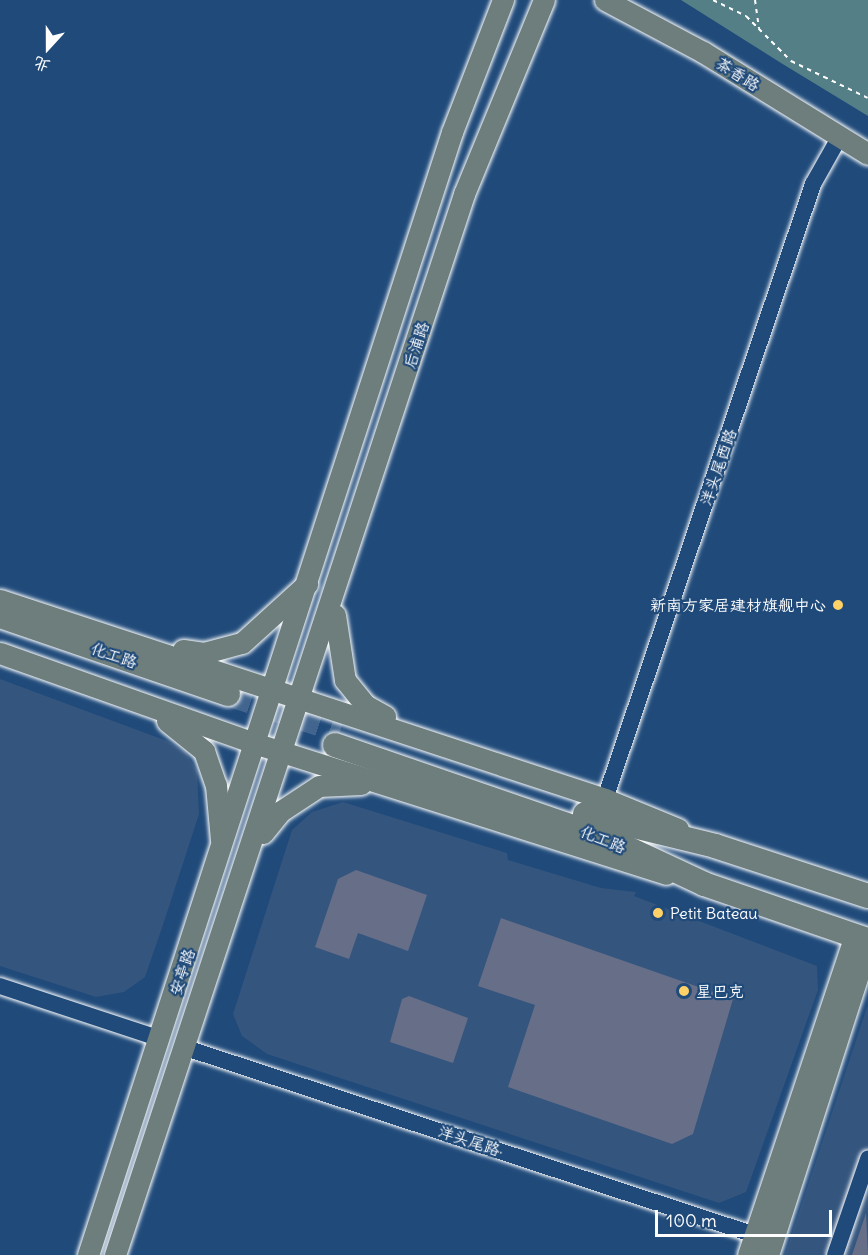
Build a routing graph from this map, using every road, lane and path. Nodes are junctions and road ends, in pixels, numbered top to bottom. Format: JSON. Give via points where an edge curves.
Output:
{"nodes":[{"id":1,"x":503,"y":0,"type":"edge"},
{"id":2,"x":544,"y":0,"type":"edge"},
{"id":3,"x":605,"y":0,"type":"edge"},
{"id":4,"x":634,"y":0,"type":"edge"},
{"id":5,"x":713,"y":0,"type":"edge"},
{"id":6,"x":755,"y":0,"type":"edge"},
{"id":7,"x":759,"y":29,"type":"junction"},
{"id":8,"x":868,"y":98,"type":"edge"},
{"id":9,"x":839,"y":138,"type":"junction"},
{"id":10,"x":868,"y":141,"type":"edge"},
{"id":11,"x":868,"y":154,"type":"edge"},
{"id":12,"x":310,"y":582,"type":"junction"},
{"id":13,"x":337,"y":591,"type":"junction"},
{"id":14,"x":0,"y":600,"type":"edge"},
{"id":15,"x":0,"y":616,"type":"edge"},
{"id":16,"x":0,"y":633,"type":"edge"},
{"id":17,"x":148,"y":647,"type":"junction"},
{"id":18,"x":0,"y":653,"type":"edge"},
{"id":19,"x":275,"y":688,"type":"junction"},
{"id":20,"x":302,"y":697,"type":"junction"},
{"id":21,"x":133,"y":700,"type":"junction"},
{"id":22,"x":425,"y":738,"type":"junction"},
{"id":23,"x":257,"y":744,"type":"junction"},
{"id":24,"x":284,"y":753,"type":"junction"},
{"id":25,"x":384,"y":785,"type":"junction"},
{"id":26,"x":605,"y":799,"type":"junction"},
{"id":27,"x":715,"y":846,"type":"junction"},
{"id":28,"x":222,"y":851,"type":"junction"},
{"id":29,"x":249,"y":860,"type":"junction"},
{"id":30,"x":704,"y":885,"type":"junction"},
{"id":31,"x":868,"y":896,"type":"edge"},
{"id":32,"x":864,"y":939,"type":"edge"},
{"id":33,"x":0,"y":986,"type":"edge"},
{"id":34,"x":160,"y":1039,"type":"junction"},
{"id":35,"x":186,"y":1048,"type":"junction"},
{"id":36,"x":868,"y":1159,"type":"edge"},
{"id":37,"x":755,"y":1235,"type":"junction"},
{"id":38,"x":88,"y":1255,"type":"edge"},
{"id":39,"x":115,"y":1255,"type":"edge"},
{"id":40,"x":748,"y":1255,"type":"edge"},
{"id":41,"x":768,"y":1255,"type":"edge"},
{"id":42,"x":834,"y":1255,"type":"edge"}],
"edges":[{"from":1,"to":12,"type":"main road","name":"后浦路","via":[[452,132]]},
{"from":2,"to":13,"type":"main road","name":"后浦路","via":[[464,194]]},
{"from":3,"to":9,"type":"main road","name":"茶香路","via":[[703,52]]},
{"from":4,"to":10,"type":"main road","name":"茶香路"},
{"from":5,"to":7,"type":"path","via":[[746,16]]},
{"from":6,"to":7,"type":"path"},
{"from":7,"to":8,"type":"path","via":[[791,61]]},
{"from":9,"to":11,"type":"main road","name":"茶香路"},
{"from":9,"to":26,"type":"street","name":"洋头尾西路","via":[[811,189]]},
{"from":12,"to":17,"type":"main road","via":[[242,643],[204,653]]},
{"from":12,"to":19,"type":"main road","name":"后浦路"},
{"from":13,"to":20,"type":"main road","name":"后浦路"},
{"from":13,"to":22,"type":"main road","via":[[335,645],[345,680],[365,705]]},
{"from":14,"to":17,"type":"main road"},
{"from":15,"to":16,"type":"highway","name":"化工路","via":[[226,701]]},
{"from":17,"to":19,"type":"main road"},
{"from":18,"to":21,"type":"main road"},
{"from":19,"to":20,"type":"main road"},
{"from":19,"to":23,"type":"main road","name":"安亭路"},
{"from":20,"to":22,"type":"main road"},
{"from":20,"to":24,"type":"main road","name":"安亭路"},
{"from":21,"to":23,"type":"main road"},
{"from":21,"to":28,"type":"main road","via":[[191,736],[204,751],[216,785]]},
{"from":22,"to":26,"type":"main road"},
{"from":23,"to":24,"type":"main road"},
{"from":23,"to":28,"type":"main road","name":"安亭路"},
{"from":24,"to":25,"type":"main road"},
{"from":24,"to":29,"type":"main road","name":"安亭路"},
{"from":25,"to":29,"type":"main road","via":[[319,786],[297,797],[268,824]]},
{"from":25,"to":30,"type":"main road"},
{"from":26,"to":27,"type":"main road"},
{"from":27,"to":30,"type":"highway","name":"化工路","via":[[613,824],[338,738],[608,839]]},
{"from":27,"to":31,"type":"highway","name":"化工路"},
{"from":28,"to":34,"type":"main road","name":"安亭路"},
{"from":29,"to":35,"type":"main road","name":"安亭路"},
{"from":30,"to":32,"type":"highway","name":"化工路"},
{"from":32,"to":37,"type":"main road"},
{"from":32,"to":41,"type":"main road"},
{"from":33,"to":34,"type":"street"},
{"from":34,"to":38,"type":"main road","name":"安亭路"},
{"from":35,"to":37,"type":"street","name":"洋头尾路·"},
{"from":35,"to":39,"type":"main road","name":"安亭路"},
{"from":36,"to":42,"type":"street"},
{"from":37,"to":40,"type":"main road"}]}
